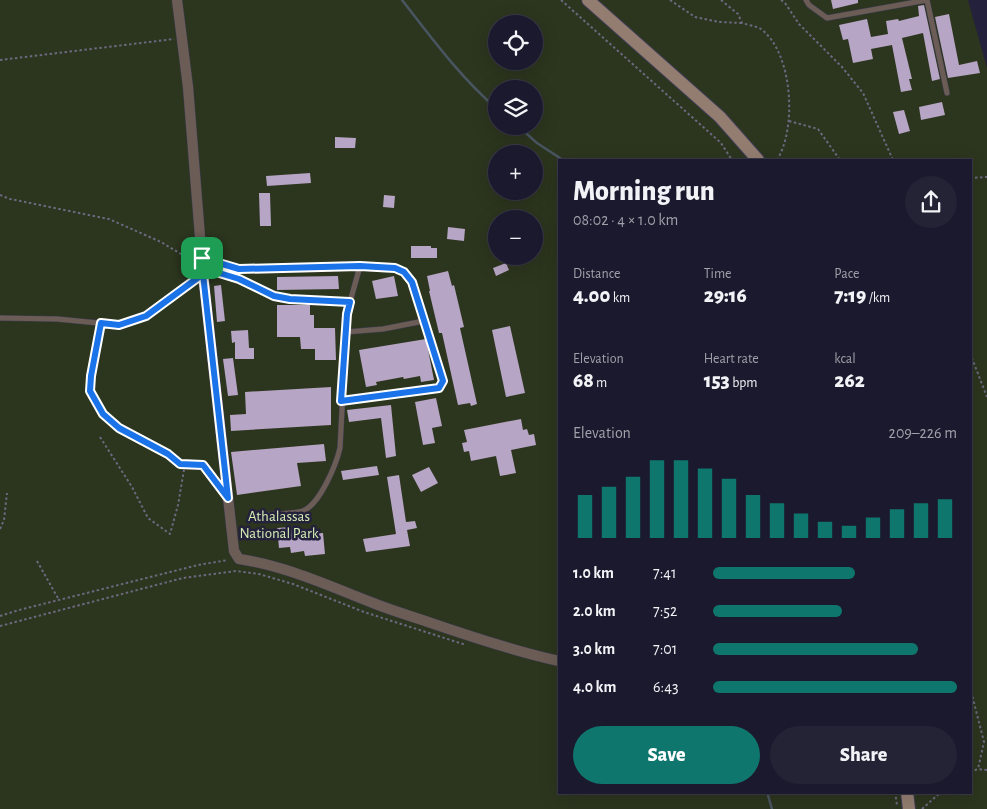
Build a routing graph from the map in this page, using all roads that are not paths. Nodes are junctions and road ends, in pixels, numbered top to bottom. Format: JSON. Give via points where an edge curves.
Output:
{"nodes":[{"id":1,"x":177,"y":0,"type":"edge"},
{"id":2,"x":588,"y":0,"type":"edge"},
{"id":3,"x":806,"y":0,"type":"edge"},
{"id":4,"x":919,"y":1,"type":"edge"},
{"id":5,"x":947,"y":93,"type":"dead end"},
{"id":6,"x":757,"y":159,"type":"edge"},
{"id":7,"x":360,"y":266,"type":"junction"},
{"id":8,"x":203,"y":267,"type":"junction"},
{"id":9,"x":239,"y":269,"type":"junction"},
{"id":10,"x":239,"y":279,"type":"junction"},
{"id":11,"x":350,"y":302,"type":"junction"},
{"id":12,"x":0,"y":318,"type":"edge"},
{"id":13,"x":424,"y":321,"type":"junction"},
{"id":14,"x":346,"y":332,"type":"junction"},
{"id":15,"x":341,"y":401,"type":"junction"},
{"id":16,"x":263,"y":514,"type":"dead end"},
{"id":17,"x":558,"y":661,"type":"edge"},
{"id":18,"x":907,"y":794,"type":"edge"},
{"id":19,"x":909,"y":809,"type":"edge"}],
"edges":[{"from":1,"to":8,"type":"street","via":[[188,87]]},
{"from":2,"to":6,"type":"main road","via":[[720,117]]},
{"from":3,"to":4,"type":"lane","via":[[827,18]]},
{"from":4,"to":5,"type":"lane","via":[[927,0]]},
{"from":7,"to":9,"type":"lane"},
{"from":7,"to":11,"type":"lane"},
{"from":7,"to":13,"type":"lane","via":[[395,268],[404,272],[412,282]]},
{"from":8,"to":9,"type":"lane"},
{"from":8,"to":10,"type":"lane"},
{"from":8,"to":12,"type":"lane","via":[[146,316],[119,325]]},
{"from":8,"to":17,"type":"street","via":[[234,551],[239,559],[262,562],[462,634]]},
{"from":9,"to":10,"type":"lane"},
{"from":10,"to":11,"type":"lane","via":[[274,296]]},
{"from":11,"to":14,"type":"lane"},
{"from":13,"to":14,"type":"lane"},
{"from":13,"to":15,"type":"lane","via":[[443,381],[439,388]]},
{"from":14,"to":15,"type":"lane"},
{"from":15,"to":16,"type":"lane","via":[[337,461],[315,502],[302,511]]},
{"from":18,"to":19,"type":"main road"}]}
